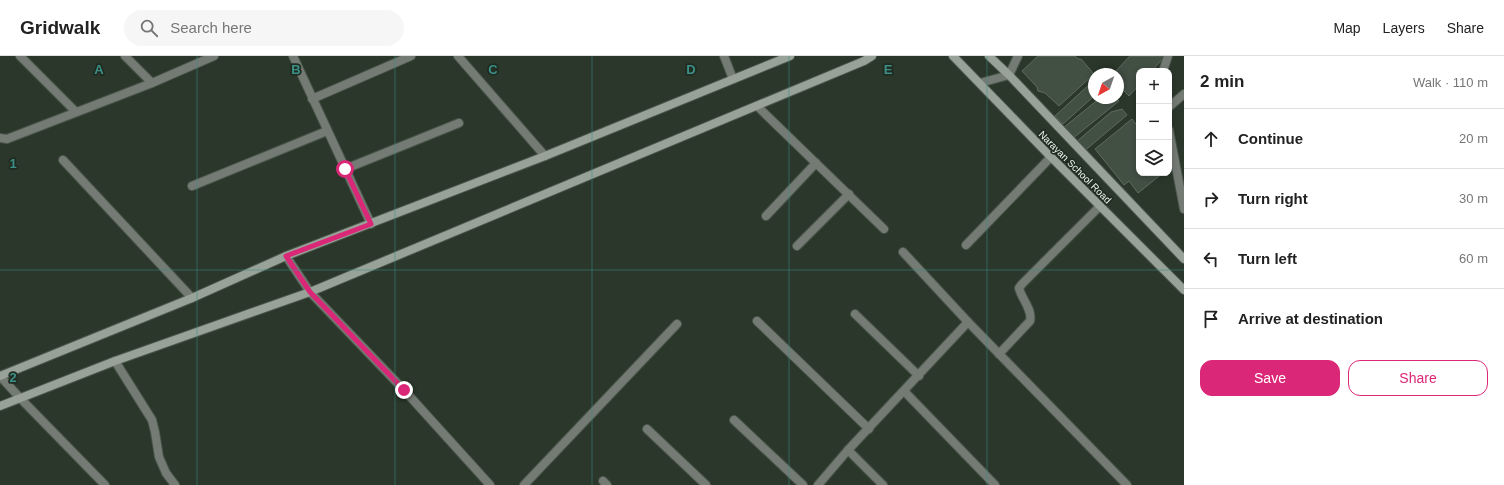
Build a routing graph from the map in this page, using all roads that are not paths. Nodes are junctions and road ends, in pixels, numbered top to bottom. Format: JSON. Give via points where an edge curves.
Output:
{"nodes":[{"id":1,"x":20,"y":56,"type":"edge"},
{"id":2,"x":125,"y":56,"type":"edge"},
{"id":3,"x":214,"y":56,"type":"edge"},
{"id":4,"x":293,"y":56,"type":"edge"},
{"id":5,"x":411,"y":56,"type":"edge"},
{"id":6,"x":458,"y":56,"type":"edge"},
{"id":7,"x":724,"y":56,"type":"edge"},
{"id":8,"x":790,"y":56,"type":"edge"},
{"id":9,"x":872,"y":56,"type":"edge"},
{"id":10,"x":953,"y":56,"type":"edge"},
{"id":11,"x":989,"y":56,"type":"edge"},
{"id":12,"x":1018,"y":56,"type":"edge"},
{"id":13,"x":1168,"y":56,"type":"edge"},
{"id":14,"x":1164,"y":68,"type":"edge"},
{"id":15,"x":1009,"y":75,"type":"junction"},
{"id":16,"x":734,"y":79,"type":"junction"},
{"id":17,"x":152,"y":83,"type":"junction"},
{"id":18,"x":980,"y":83,"type":"junction"},
{"id":19,"x":1184,"y":94,"type":"edge"},
{"id":20,"x":312,"y":99,"type":"junction"},
{"id":21,"x":1172,"y":105,"type":"edge"},
{"id":22,"x":757,"y":106,"type":"junction"},
{"id":23,"x":76,"y":112,"type":"junction"},
{"id":24,"x":459,"y":123,"type":"dead end"},
{"id":25,"x":327,"y":131,"type":"junction"},
{"id":26,"x":0,"y":138,"type":"edge"},
{"id":27,"x":1171,"y":140,"type":"edge"},
{"id":28,"x":545,"y":156,"type":"junction"},
{"id":29,"x":1051,"y":157,"type":"junction"},
{"id":30,"x":63,"y":160,"type":"dead end"},
{"id":31,"x":816,"y":163,"type":"junction"},
{"id":32,"x":345,"y":169,"type":"junction"},
{"id":33,"x":192,"y":186,"type":"dead end"},
{"id":34,"x":849,"y":194,"type":"junction"},
{"id":35,"x":1100,"y":206,"type":"junction"},
{"id":36,"x":1184,"y":208,"type":"edge"},
{"id":37,"x":766,"y":216,"type":"dead end"},
{"id":38,"x":371,"y":224,"type":"junction"},
{"id":39,"x":884,"y":229,"type":"dead end"},
{"id":40,"x":966,"y":245,"type":"dead end"},
{"id":41,"x":797,"y":246,"type":"dead end"},
{"id":42,"x":903,"y":252,"type":"dead end"},
{"id":43,"x":286,"y":256,"type":"junction"},
{"id":44,"x":1184,"y":259,"type":"edge"},
{"id":45,"x":1184,"y":290,"type":"edge"},
{"id":46,"x":310,"y":292,"type":"junction"},
{"id":47,"x":192,"y":298,"type":"junction"},
{"id":48,"x":855,"y":314,"type":"dead end"},
{"id":49,"x":757,"y":321,"type":"dead end"},
{"id":50,"x":968,"y":322,"type":"junction"},
{"id":51,"x":677,"y":324,"type":"dead end"},
{"id":52,"x":999,"y":354,"type":"junction"},
{"id":53,"x":115,"y":361,"type":"junction"},
{"id":54,"x":0,"y":376,"type":"edge"},
{"id":55,"x":919,"y":376,"type":"junction"},
{"id":56,"x":904,"y":391,"type":"junction"},
{"id":57,"x":20,"y":398,"type":"junction"},
{"id":58,"x":0,"y":406,"type":"edge"},
{"id":59,"x":734,"y":420,"type":"dead end"},
{"id":60,"x":647,"y":429,"type":"dead end"},
{"id":61,"x":869,"y":429,"type":"junction"},
{"id":62,"x":848,"y":450,"type":"junction"},
{"id":63,"x":105,"y":485,"type":"edge"},
{"id":64,"x":175,"y":485,"type":"edge"},
{"id":65,"x":490,"y":485,"type":"edge"},
{"id":66,"x":524,"y":485,"type":"edge"},
{"id":67,"x":706,"y":485,"type":"edge"},
{"id":68,"x":803,"y":485,"type":"edge"},
{"id":69,"x":819,"y":485,"type":"edge"},
{"id":70,"x":883,"y":485,"type":"edge"},
{"id":71,"x":995,"y":485,"type":"edge"},
{"id":72,"x":1127,"y":485,"type":"edge"}],
"edges":[{"from":1,"to":23,"type":"street"},
{"from":2,"to":17,"type":"street"},
{"from":3,"to":17,"type":"street"},
{"from":4,"to":20,"type":"street"},
{"from":5,"to":20,"type":"street"},
{"from":6,"to":28,"type":"street"},
{"from":7,"to":16,"type":"street"},
{"from":8,"to":16,"type":"street"},
{"from":9,"to":22,"type":"street"},
{"from":10,"to":18,"type":"street","name":"Narayan School Road"},
{"from":11,"to":15,"type":"street"},
{"from":12,"to":15,"type":"street"},
{"from":13,"to":14,"type":"street"},
{"from":15,"to":18,"type":"street"},
{"from":15,"to":44,"type":"street"},
{"from":16,"to":28,"type":"street"},
{"from":17,"to":23,"type":"street"},
{"from":18,"to":29,"type":"street","name":"Narayan School Road"},
{"from":19,"to":21,"type":"street"},
{"from":20,"to":25,"type":"street"},
{"from":22,"to":31,"type":"street"},
{"from":22,"to":46,"type":"street"},
{"from":23,"to":26,"type":"street","via":[[7,139]]},
{"from":24,"to":32,"type":"street"},
{"from":25,"to":32,"type":"street"},
{"from":25,"to":33,"type":"street"},
{"from":27,"to":36,"type":"street"},
{"from":28,"to":38,"type":"street"},
{"from":29,"to":35,"type":"street","name":"Narayan School Road"},
{"from":29,"to":40,"type":"street"},
{"from":30,"to":47,"type":"street"},
{"from":31,"to":34,"type":"street"},
{"from":31,"to":37,"type":"street"},
{"from":32,"to":38,"type":"street"},
{"from":34,"to":39,"type":"street"},
{"from":34,"to":41,"type":"street"},
{"from":35,"to":45,"type":"street","name":"Narayan School Road"},
{"from":35,"to":52,"type":"street","via":[[1019,288],[1030,320]]},
{"from":38,"to":43,"type":"street"},
{"from":42,"to":50,"type":"street"},
{"from":43,"to":46,"type":"street"},
{"from":43,"to":47,"type":"street"},
{"from":46,"to":53,"type":"street"},
{"from":46,"to":65,"type":"street"},
{"from":47,"to":54,"type":"street"},
{"from":48,"to":55,"type":"street"},
{"from":49,"to":61,"type":"street"},
{"from":50,"to":52,"type":"street"},
{"from":50,"to":55,"type":"street"},
{"from":51,"to":66,"type":"street"},
{"from":52,"to":72,"type":"street"},
{"from":53,"to":57,"type":"street"},
{"from":53,"to":64,"type":"street","via":[[152,420],[159,457]]},
{"from":54,"to":57,"type":"street"},
{"from":55,"to":56,"type":"street"},
{"from":56,"to":61,"type":"street"},
{"from":56,"to":71,"type":"street"},
{"from":57,"to":58,"type":"street"},
{"from":57,"to":63,"type":"street"},
{"from":59,"to":68,"type":"street"},
{"from":60,"to":67,"type":"street"},
{"from":61,"to":62,"type":"street"},
{"from":62,"to":69,"type":"street"},
{"from":62,"to":70,"type":"street"}]}
